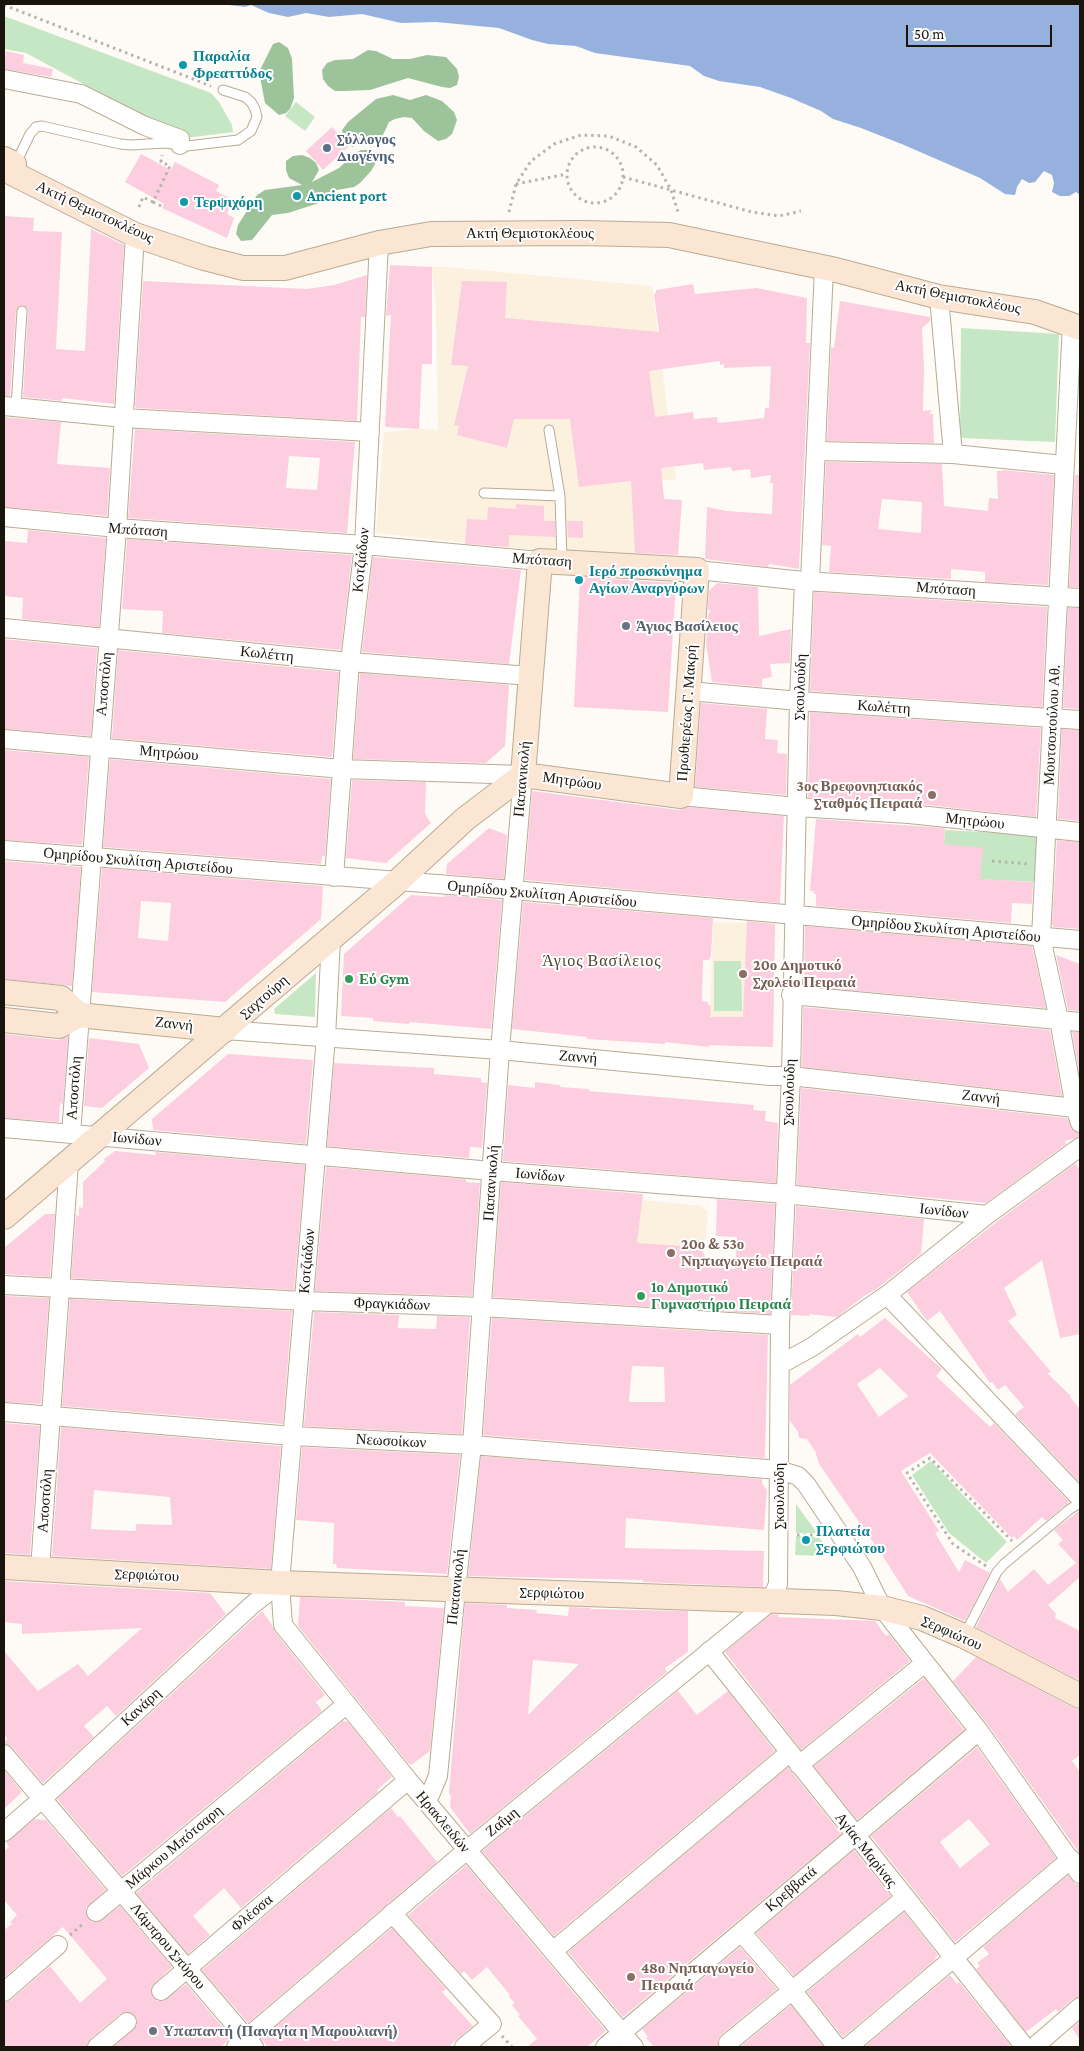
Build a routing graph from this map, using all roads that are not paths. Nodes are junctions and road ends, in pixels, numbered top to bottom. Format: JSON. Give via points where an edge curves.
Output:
{"nodes":[{"id":1,"x":4,"y":79,"type":"edge"},
{"id":2,"x":223,"y":90,"type":"road end"},
{"id":3,"x":180,"y":145,"type":"junction"},
{"id":4,"x":8,"y":166,"type":"edge"},
{"id":5,"x":135,"y":234,"type":"junction"},
{"id":6,"x":379,"y":243,"type":"junction"},
{"id":7,"x":824,"y":268,"type":"junction"},
{"id":8,"x":939,"y":296,"type":"junction"},
{"id":9,"x":22,"y":311,"type":"dead end"},
{"id":10,"x":1076,"y":326,"type":"edge"},
{"id":11,"x":10,"y":407,"type":"edge"},
{"id":12,"x":124,"y":418,"type":"junction"},
{"id":13,"x":549,"y":430,"type":"dead end"},
{"id":14,"x":370,"y":432,"type":"junction"},
{"id":15,"x":816,"y":451,"type":"junction"},
{"id":16,"x":953,"y":454,"type":"junction"},
{"id":17,"x":1064,"y":465,"type":"junction"},
{"id":18,"x":484,"y":493,"type":"dead end"},
{"id":19,"x":560,"y":496,"type":"junction"},
{"id":20,"x":4,"y":517,"type":"edge"},
{"id":21,"x":117,"y":528,"type":"junction"},
{"id":22,"x":364,"y":545,"type":"junction"},
{"id":23,"x":551,"y":562,"type":"junction"},
{"id":24,"x":697,"y":570,"type":"junction"},
{"id":25,"x":807,"y":581,"type":"junction"},
{"id":26,"x":1058,"y":596,"type":"junction"},
{"id":27,"x":1080,"y":598,"type":"edge"},
{"id":28,"x":4,"y":628,"type":"edge"},
{"id":29,"x":108,"y":638,"type":"junction"},
{"id":30,"x":350,"y":662,"type":"junction"},
{"id":31,"x":530,"y":676,"type":"junction"},
{"id":32,"x":689,"y":691,"type":"junction"},
{"id":33,"x":799,"y":701,"type":"junction"},
{"id":34,"x":1052,"y":718,"type":"junction"},
{"id":35,"x":1080,"y":720,"type":"edge"},
{"id":36,"x":4,"y":739,"type":"edge"},
{"id":37,"x":99,"y":747,"type":"junction"},
{"id":38,"x":342,"y":769,"type":"junction"},
{"id":39,"x":523,"y":775,"type":"junction"},
{"id":40,"x":681,"y":796,"type":"junction"},
{"id":41,"x":796,"y":807,"type":"junction"},
{"id":42,"x":1047,"y":829,"type":"junction"},
{"id":43,"x":1080,"y":832,"type":"edge"},
{"id":44,"x":4,"y":850,"type":"edge"},
{"id":45,"x":90,"y":858,"type":"junction"},
{"id":46,"x":334,"y":877,"type":"junction"},
{"id":47,"x":397,"y":882,"type":"junction"},
{"id":48,"x":513,"y":890,"type":"junction"},
{"id":49,"x":795,"y":916,"type":"junction"},
{"id":50,"x":1041,"y":937,"type":"junction"},
{"id":51,"x":331,"y":939,"type":"junction"},
{"id":52,"x":1080,"y":940,"type":"edge"},
{"id":53,"x":4,"y":992,"type":"edge"},
{"id":54,"x":791,"y":995,"type":"junction"},
{"id":55,"x":79,"y":1014,"type":"junction"},
{"id":56,"x":4,"y":1020,"type":"edge"},
{"id":57,"x":1059,"y":1020,"type":"junction"},
{"id":58,"x":1080,"y":1022,"type":"edge"},
{"id":59,"x":225,"y":1030,"type":"junction"},
{"id":60,"x":326,"y":1037,"type":"junction"},
{"id":61,"x":500,"y":1050,"type":"junction"},
{"id":62,"x":791,"y":1076,"type":"junction"},
{"id":63,"x":1078,"y":1116,"type":"edge"},
{"id":64,"x":4,"y":1128,"type":"edge"},
{"id":65,"x":71,"y":1134,"type":"junction"},
{"id":66,"x":100,"y":1136,"type":"junction"},
{"id":67,"x":1080,"y":1147,"type":"edge"},
{"id":68,"x":316,"y":1156,"type":"junction"},
{"id":69,"x":69,"y":1163,"type":"junction"},
{"id":70,"x":492,"y":1171,"type":"junction"},
{"id":71,"x":785,"y":1194,"type":"junction"},
{"id":72,"x":987,"y":1215,"type":"junction"},
{"id":73,"x":4,"y":1217,"type":"edge"},
{"id":74,"x":4,"y":1285,"type":"edge"},
{"id":75,"x":60,"y":1288,"type":"junction"},
{"id":76,"x":887,"y":1294,"type":"junction"},
{"id":77,"x":304,"y":1301,"type":"junction"},
{"id":78,"x":482,"y":1307,"type":"junction"},
{"id":79,"x":780,"y":1324,"type":"junction"},
{"id":80,"x":781,"y":1364,"type":"junction"},
{"id":81,"x":4,"y":1412,"type":"edge"},
{"id":82,"x":51,"y":1416,"type":"junction"},
{"id":83,"x":293,"y":1436,"type":"junction"},
{"id":84,"x":472,"y":1445,"type":"junction"},
{"id":85,"x":778,"y":1470,"type":"junction"},
{"id":86,"x":1080,"y":1498,"type":"edge"},
{"id":87,"x":1080,"y":1503,"type":"edge"},
{"id":88,"x":4,"y":1567,"type":"edge"},
{"id":89,"x":40,"y":1569,"type":"junction"},
{"id":90,"x":280,"y":1583,"type":"junction"},
{"id":91,"x":456,"y":1590,"type":"junction"},
{"id":92,"x":771,"y":1601,"type":"junction"},
{"id":93,"x":882,"y":1608,"type":"junction"},
{"id":94,"x":964,"y":1636,"type":"junction"},
{"id":95,"x":709,"y":1652,"type":"junction"},
{"id":96,"x":926,"y":1663,"type":"junction"},
{"id":97,"x":1080,"y":1696,"type":"edge"},
{"id":98,"x":346,"y":1704,"type":"junction"},
{"id":99,"x":978,"y":1731,"type":"junction"},
{"id":100,"x":4,"y":1754,"type":"edge"},
{"id":101,"x":794,"y":1759,"type":"junction"},
{"id":102,"x":408,"y":1780,"type":"junction"},
{"id":103,"x":42,"y":1799,"type":"junction"},
{"id":104,"x":427,"y":1802,"type":"junction"},
{"id":105,"x":4,"y":1832,"type":"edge"},
{"id":106,"x":855,"y":1836,"type":"junction"},
{"id":107,"x":467,"y":1850,"type":"junction"},
{"id":108,"x":1071,"y":1858,"type":"junction"},
{"id":109,"x":1080,"y":1874,"type":"edge"},
{"id":110,"x":121,"y":1891,"type":"junction"},
{"id":111,"x":905,"y":1898,"type":"junction"},
{"id":112,"x":96,"y":1912,"type":"road end"},
{"id":113,"x":392,"y":1913,"type":"junction"},
{"id":114,"x":741,"y":1932,"type":"junction"},
{"id":115,"x":58,"y":1945,"type":"road end"},
{"id":116,"x":553,"y":1951,"type":"junction"},
{"id":117,"x":954,"y":1959,"type":"junction"},
{"id":118,"x":186,"y":1968,"type":"junction"},
{"id":119,"x":792,"y":1990,"type":"junction"},
{"id":120,"x":161,"y":1991,"type":"dead end"},
{"id":121,"x":4,"y":1992,"type":"edge"},
{"id":122,"x":1080,"y":2007,"type":"edge"},
{"id":123,"x":127,"y":2022,"type":"dead end"},
{"id":124,"x":621,"y":2033,"type":"junction"},
{"id":125,"x":728,"y":2043,"type":"dead end"},
{"id":126,"x":246,"y":2044,"type":"edge"},
{"id":127,"x":97,"y":2047,"type":"edge"},
{"id":128,"x":464,"y":2047,"type":"edge"},
{"id":129,"x":604,"y":2047,"type":"edge"},
{"id":130,"x":634,"y":2047,"type":"edge"},
{"id":131,"x":837,"y":2047,"type":"edge"},
{"id":132,"x":848,"y":2047,"type":"edge"},
{"id":133,"x":1025,"y":2047,"type":"edge"},
{"id":134,"x":1034,"y":2047,"type":"edge"}],
"edges":[{"from":1,"to":3,"type":"street","via":[[80,94],[145,126],[180,139]]},
{"from":2,"to":3,"type":"lane","via":[[251,102],[257,117],[251,132],[238,140]]},
{"from":3,"to":4,"type":"lane","via":[[120,144],[36,127]]},
{"from":4,"to":5,"type":"street","name":"Ακτή Θεμιστοκλέους"},
{"from":5,"to":6,"type":"street","name":"Ακτή Θεμιστοκλέους","via":[[222,263],[264,269],[304,264]]},
{"from":5,"to":12,"type":"street","name":"Αποστόλη"},
{"from":6,"to":7,"type":"street","name":"Ακτή Θεμιστοκλέους","via":[[455,233],[669,235]]},
{"from":6,"to":14,"type":"street","name":"Κοτζιάδων"},
{"from":7,"to":8,"type":"street","name":"Ακτή Θεμιστοκλέους"},
{"from":7,"to":15,"type":"street","name":"Σκουλούδη"},
{"from":8,"to":10,"type":"street","name":"Ακτή Θεμιστοκλέους","via":[[1035,312]]},
{"from":8,"to":16,"type":"street"},
{"from":9,"to":11,"type":"lane"},
{"from":10,"to":17,"type":"street","name":"Μουτσοπούλου Αθ."},
{"from":11,"to":12,"type":"street"},
{"from":12,"to":14,"type":"street"},
{"from":12,"to":21,"type":"street","name":"Αποστόλη"},
{"from":13,"to":19,"type":"lane"},
{"from":14,"to":22,"type":"street","name":"Κοτζιάδων"},
{"from":15,"to":16,"type":"street"},
{"from":15,"to":25,"type":"street","name":"Σκουλούδη"},
{"from":16,"to":17,"type":"street"},
{"from":17,"to":26,"type":"street","name":"Μουτσοπούλου Αθ."},
{"from":18,"to":19,"type":"lane"},
{"from":19,"to":23,"type":"lane"},
{"from":20,"to":21,"type":"street","name":"Μπόταση"},
{"from":21,"to":22,"type":"street","name":"Μπόταση"},
{"from":21,"to":29,"type":"street","name":"Αποστόλη"},
{"from":22,"to":23,"type":"street","name":"Μπόταση"},
{"from":22,"to":30,"type":"street","name":"Κοτζιάδων"},
{"from":23,"to":24,"type":"street","name":"Μπόταση"},
{"from":23,"to":31,"type":"street","name":"Παπανικολή"},
{"from":24,"to":25,"type":"street","name":"Μπόταση"},
{"from":24,"to":32,"type":"street","name":"Πρωθιερέως Γ. Μακρή"},
{"from":25,"to":26,"type":"street","name":"Μπόταση"},
{"from":25,"to":33,"type":"street","name":"Σκουλούδη"},
{"from":26,"to":27,"type":"street","name":"Μπόταση"},
{"from":26,"to":34,"type":"street","name":"Μουτσοπούλου Αθ."},
{"from":28,"to":29,"type":"street","name":"Κωλέττη"},
{"from":29,"to":30,"type":"street","name":"Κωλέττη"},
{"from":29,"to":37,"type":"street","name":"Αποστόλη"},
{"from":30,"to":31,"type":"street","name":"Κωλέττη"},
{"from":30,"to":38,"type":"street","name":"Κοτζιάδων"},
{"from":31,"to":39,"type":"street","name":"Παπανικολή"},
{"from":32,"to":33,"type":"street","name":"Κωλέττη"},
{"from":32,"to":40,"type":"street","name":"Πρωθιερέως Γ. Μακρή"},
{"from":33,"to":34,"type":"street","name":"Κωλέττη"},
{"from":33,"to":41,"type":"street","name":"Σκουλούδη"},
{"from":34,"to":35,"type":"street","name":"Κωλέττη"},
{"from":34,"to":42,"type":"street","name":"Μουτσοπούλου Αθ."},
{"from":36,"to":37,"type":"street","name":"Μητρώου"},
{"from":37,"to":38,"type":"street","name":"Μητρώου"},
{"from":37,"to":45,"type":"street","name":"Αποστόλη"},
{"from":38,"to":39,"type":"street","name":"Μητρώου"},
{"from":38,"to":46,"type":"street","name":"Κοτζιάδων"},
{"from":39,"to":40,"type":"street","name":"Μητρώου"},
{"from":39,"to":47,"type":"street","name":"Σαχτούρη","via":[[465,819]]},
{"from":39,"to":48,"type":"street","name":"Παπανικολή"},
{"from":40,"to":41,"type":"street","name":"Μητρώου"},
{"from":41,"to":42,"type":"street","name":"Μητρώου","via":[[909,814]]},
{"from":41,"to":49,"type":"street","name":"Σκουλούδη"},
{"from":42,"to":43,"type":"street","name":"Μητρώου"},
{"from":42,"to":50,"type":"street","name":"Μουτσοπούλου Αθ."},
{"from":44,"to":45,"type":"street","name":"Ομηρίδου Σκυλίτση Αριστείδου"},
{"from":45,"to":46,"type":"street","name":"Ομηρίδου Σκυλίτση Αριστείδου"},
{"from":45,"to":55,"type":"street","name":"Αποστόλη"},
{"from":46,"to":47,"type":"street","name":"Ομηρίδου Σκυλίτση Αριστείδου"},
{"from":47,"to":48,"type":"street","name":"Ομηρίδου Σκυλίτση Αριστείδου"},
{"from":47,"to":51,"type":"street","name":"Σαχτούρη"},
{"from":48,"to":49,"type":"street","name":"Ομηρίδου Σκυλίτση Αριστείδου"},
{"from":48,"to":61,"type":"street","name":"Παπανικολή"},
{"from":49,"to":50,"type":"street","name":"Ομηρίδου Σκυλίτση Αριστείδου"},
{"from":49,"to":54,"type":"street","name":"Σκουλούδη"},
{"from":50,"to":52,"type":"street","name":"Ομηρίδου Σκυλίτση Αριστείδου"},
{"from":50,"to":57,"type":"street","name":"Μουτσοπούλου Αθ."},
{"from":51,"to":59,"type":"street","name":"Σαχτούρη"},
{"from":51,"to":60,"type":"street","name":"Κοτζιάδων"},
{"from":53,"to":55,"type":"street","via":[[61,998]]},
{"from":54,"to":57,"type":"street"},
{"from":54,"to":62,"type":"street","name":"Σκουλούδη"},
{"from":55,"to":56,"type":"street","via":[[60,1026]]},
{"from":55,"to":59,"type":"street","name":"Ζαννή"},
{"from":55,"to":65,"type":"street","name":"Αποστόλη"},
{"from":57,"to":58,"type":"street"},
{"from":57,"to":63,"type":"street","name":"Μουτσοπούλου Αθ."},
{"from":59,"to":60,"type":"street","name":"Ζαννή"},
{"from":59,"to":66,"type":"street","name":"Σαχτούρη"},
{"from":60,"to":61,"type":"street","name":"Ζαννή"},
{"from":60,"to":68,"type":"street","name":"Κοτζιάδων"},
{"from":61,"to":62,"type":"street","name":"Ζαννή"},
{"from":61,"to":70,"type":"street","name":"Παπανικολή"},
{"from":62,"to":63,"type":"street","name":"Ζαννή"},
{"from":62,"to":71,"type":"street","name":"Σκουλούδη"},
{"from":64,"to":65,"type":"street","name":"Ιωνίδων"},
{"from":65,"to":66,"type":"street","name":"Ιωνίδων"},
{"from":66,"to":68,"type":"street","name":"Ιωνίδων"},
{"from":66,"to":69,"type":"street","name":"Σαχτούρη"},
{"from":67,"to":72,"type":"street"},
{"from":68,"to":70,"type":"street","name":"Ιωνίδων"},
{"from":68,"to":77,"type":"street","name":"Κοτζιάδων"},
{"from":69,"to":73,"type":"street","name":"Σαχτούρη"},
{"from":69,"to":75,"type":"street","name":"Αποστόλη"},
{"from":70,"to":71,"type":"street","name":"Ιωνίδων"},
{"from":70,"to":78,"type":"street","name":"Παπανικολή"},
{"from":71,"to":72,"type":"street","name":"Ιωνίδων"},
{"from":71,"to":79,"type":"street","name":"Σκουλούδη"},
{"from":72,"to":76,"type":"street"},
{"from":74,"to":75,"type":"street","name":"Φραγκιάδων"},
{"from":75,"to":77,"type":"street","name":"Φραγκιάδων"},
{"from":75,"to":82,"type":"street","name":"Αποστόλη"},
{"from":76,"to":80,"type":"street","via":[[812,1347]]},
{"from":76,"to":86,"type":"street"},
{"from":77,"to":78,"type":"street","name":"Φραγκιάδων"},
{"from":77,"to":83,"type":"street","name":"Κοτζιάδων"},
{"from":78,"to":79,"type":"street","name":"Φραγκιάδων"},
{"from":78,"to":84,"type":"street","name":"Παπανικολή"},
{"from":79,"to":80,"type":"street","name":"Σκουλούδη"},
{"from":80,"to":85,"type":"street","name":"Σκουλούδη"},
{"from":81,"to":82,"type":"street","name":"Νεωσοίκων"},
{"from":82,"to":83,"type":"street","name":"Νεωσοίκων"},
{"from":82,"to":89,"type":"street","name":"Αποστόλη"},
{"from":83,"to":84,"type":"street","name":"Νεωσοίκων"},
{"from":83,"to":90,"type":"street","name":"Κοτζιάδων"},
{"from":84,"to":85,"type":"street","name":"Νεωσοίκων"},
{"from":84,"to":91,"type":"street","name":"Παπανικολή"},
{"from":85,"to":92,"type":"street","name":"Σκουλούδη","via":[[778,1584]]},
{"from":85,"to":93,"type":"street","name":"Νεωσοίκων","via":[[798,1476],[806,1484],[862,1567]]},
{"from":87,"to":94,"type":"lane","via":[[997,1572]]},
{"from":88,"to":89,"type":"street","name":"Σερφιώτου"},
{"from":89,"to":90,"type":"street","name":"Σερφιώτου"},
{"from":90,"to":91,"type":"street","name":"Σερφιώτου"},
{"from":90,"to":98,"type":"street","name":"Ηρακλειδών","via":[[283,1625]]},
{"from":90,"to":103,"type":"street","name":"Κανάρη","via":[[252,1605]]},
{"from":91,"to":92,"type":"street","name":"Σερφιώτου"},
{"from":91,"to":104,"type":"street","name":"Παπανικολή","via":[[438,1776]]},
{"from":92,"to":93,"type":"street","name":"Σερφιώτου"},
{"from":92,"to":95,"type":"street","name":"Ζαΐμη"},
{"from":93,"to":94,"type":"street","name":"Σερφιώτου","via":[[922,1618]]},
{"from":93,"to":96,"type":"street","name":"Νεωσοίκων"},
{"from":94,"to":97,"type":"street","name":"Σερφιώτου"},
{"from":95,"to":101,"type":"street","name":"Αγίας Μαρίνας"},
{"from":95,"to":107,"type":"street","name":"Ζαΐμη"},
{"from":96,"to":99,"type":"street","name":"Νεωσοίκων"},
{"from":96,"to":101,"type":"street"},
{"from":98,"to":102,"type":"street","name":"Ηρακλειδών"},
{"from":98,"to":110,"type":"street","name":"Μάρκου Μπότσαρη"},
{"from":99,"to":106,"type":"street","name":"Κρεββατά"},
{"from":99,"to":108,"type":"street","name":"Νεωσοίκων"},
{"from":100,"to":103,"type":"street","name":"Λάμπρου Σπύρου"},
{"from":101,"to":106,"type":"street","name":"Αγίας Μαρίνας"},
{"from":101,"to":116,"type":"street"},
{"from":102,"to":104,"type":"street","name":"Ηρακλειδών"},
{"from":102,"to":118,"type":"street","name":"Φλέσσα"},
{"from":103,"to":105,"type":"street","name":"Κανάρη"},
{"from":103,"to":110,"type":"street","name":"Λάμπρου Σπύρου"},
{"from":104,"to":107,"type":"street","name":"Ηρακλειδών"},
{"from":106,"to":111,"type":"street","name":"Αγίας Μαρίνας"},
{"from":106,"to":114,"type":"street","name":"Κρεββατά"},
{"from":107,"to":113,"type":"street","name":"Ζαΐμη"},
{"from":107,"to":116,"type":"street","name":"Ηρακλειδών"},
{"from":108,"to":109,"type":"street","name":"Νεωσοίκων"},
{"from":108,"to":117,"type":"street"},
{"from":110,"to":112,"type":"street","name":"Μάρκου Μπότσαρη"},
{"from":110,"to":118,"type":"street","name":"Λάμπρου Σπύρου"},
{"from":111,"to":117,"type":"street","name":"Αγίας Μαρίνας"},
{"from":111,"to":119,"type":"street"},
{"from":113,"to":126,"type":"street","name":"Ζαΐμη"},
{"from":113,"to":128,"type":"street","via":[[492,2024]]},
{"from":114,"to":119,"type":"street"},
{"from":114,"to":124,"type":"street","name":"Κρεββατά"},
{"from":115,"to":121,"type":"street"},
{"from":116,"to":124,"type":"street","name":"Ηρακλειδών"},
{"from":117,"to":132,"type":"street"},
{"from":117,"to":133,"type":"street","name":"Αγίας Μαρίνας"},
{"from":118,"to":120,"type":"street","name":"Φλέσσα"},
{"from":118,"to":126,"type":"street","name":"Λάμπρου Σπύρου"},
{"from":119,"to":125,"type":"street"},
{"from":119,"to":131,"type":"street"},
{"from":122,"to":134,"type":"street"},
{"from":123,"to":127,"type":"street"},
{"from":124,"to":129,"type":"street","name":"Κρεββατά"},
{"from":124,"to":130,"type":"street","name":"Ηρακλειδών"}]}
